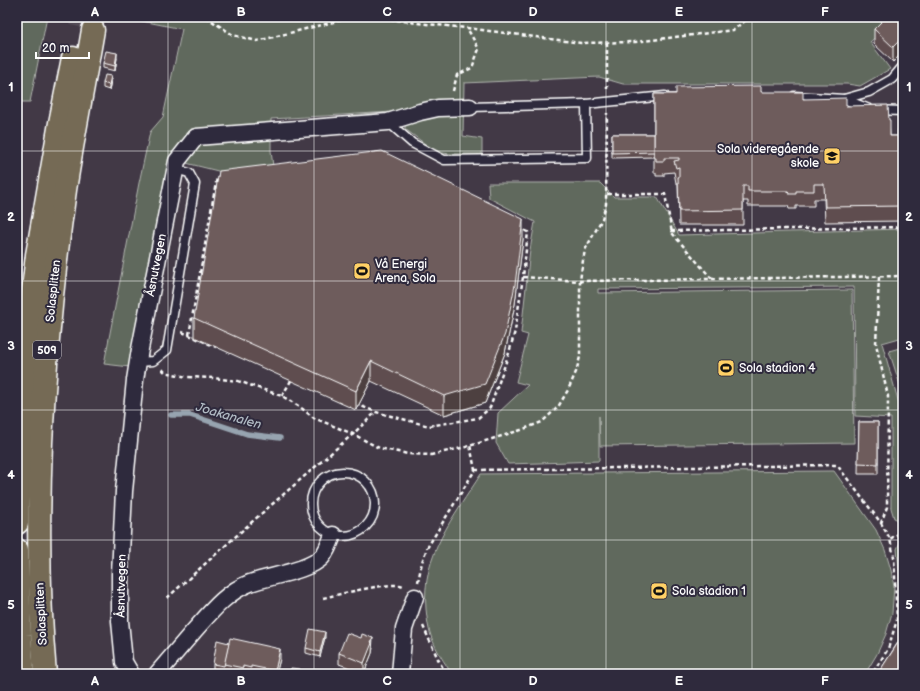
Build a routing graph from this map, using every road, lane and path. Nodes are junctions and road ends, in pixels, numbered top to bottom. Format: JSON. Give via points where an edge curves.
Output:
{"nodes":[{"id":1,"x":206,"y":17,"type":"edge"},
{"id":2,"x":354,"y":17,"type":"edge"},
{"id":3,"x":376,"y":17,"type":"edge"},
{"id":4,"x":750,"y":17,"type":"edge"},
{"id":5,"x":467,"y":28,"type":"junction"},
{"id":6,"x":607,"y":43,"type":"junction"},
{"id":7,"x":903,"y":66,"type":"edge"},
{"id":8,"x":673,"y":95,"type":"edge"},
{"id":9,"x":785,"y":96,"type":"edge"},
{"id":10,"x":844,"y":99,"type":"junction"},
{"id":11,"x":608,"y":102,"type":"junction"},
{"id":12,"x":586,"y":104,"type":"junction"},
{"id":13,"x":470,"y":107,"type":"junction"},
{"id":14,"x":903,"y":111,"type":"edge"},
{"id":15,"x":388,"y":122,"type":"junction"},
{"id":16,"x":175,"y":169,"type":"junction"},
{"id":17,"x":225,"y":176,"type":"edge"},
{"id":18,"x":607,"y":194,"type":"junction"},
{"id":19,"x":903,"y":227,"type":"edge"},
{"id":20,"x":520,"y":229,"type":"edge"},
{"id":21,"x":671,"y":231,"type":"junction"},
{"id":22,"x":879,"y":276,"type":"junction"},
{"id":23,"x":903,"y":276,"type":"edge"},
{"id":24,"x":523,"y":277,"type":"junction"},
{"id":25,"x":713,"y":279,"type":"junction"},
{"id":26,"x":580,"y":281,"type":"junction"},
{"id":27,"x":515,"y":304,"type":"edge"},
{"id":28,"x":519,"y":306,"type":"junction"},
{"id":29,"x":171,"y":328,"type":"junction"},
{"id":30,"x":189,"y":335,"type":"junction"},
{"id":31,"x":219,"y":348,"type":"dead end"},
{"id":32,"x":145,"y":362,"type":"junction"},
{"id":33,"x":292,"y":378,"type":"edge"},
{"id":34,"x":282,"y":396,"type":"junction"},
{"id":35,"x":355,"y":404,"type":"edge"},
{"id":36,"x":376,"y":412,"type":"junction"},
{"id":37,"x":353,"y":434,"type":"junction"},
{"id":38,"x":470,"y":445,"type":"junction"},
{"id":39,"x":476,"y":470,"type":"junction"},
{"id":40,"x":17,"y":523,"type":"edge"},
{"id":41,"x":881,"y":523,"type":"junction"},
{"id":42,"x":903,"y":531,"type":"edge"},
{"id":43,"x":333,"y":535,"type":"junction"},
{"id":44,"x":890,"y":539,"type":"junction"},
{"id":45,"x":17,"y":550,"type":"edge"},
{"id":46,"x":415,"y":597,"type":"junction"},
{"id":47,"x":167,"y":598,"type":"dead end"},
{"id":48,"x":323,"y":598,"type":"dead end"},
{"id":49,"x":23,"y":674,"type":"edge"},
{"id":50,"x":45,"y":674,"type":"edge"},
{"id":51,"x":131,"y":674,"type":"edge"},
{"id":52,"x":157,"y":674,"type":"edge"},
{"id":53,"x":400,"y":674,"type":"edge"},
{"id":54,"x":446,"y":674,"type":"edge"},
{"id":55,"x":872,"y":674,"type":"edge"}],
"edges":[{"from":1,"to":2,"type":"path","via":[[233,35],[257,42]]},
{"from":3,"to":5,"type":"path"},
{"from":4,"to":6,"type":"path","via":[[733,30]]},
{"from":5,"to":6,"type":"path","via":[[581,43]]},
{"from":5,"to":13,"type":"path","via":[[479,49],[472,68],[457,75],[452,92],[470,91]]},
{"from":6,"to":11,"type":"path"},
{"from":7,"to":10,"type":"lane","via":[[892,79],[869,92]]},
{"from":8,"to":11,"type":"lane"},
{"from":9,"to":10,"type":"lane"},
{"from":10,"to":14,"type":"lane","via":[[872,110]]},
{"from":11,"to":12,"type":"lane"},
{"from":11,"to":18,"type":"path"},
{"from":12,"to":13,"type":"lane"},
{"from":12,"to":15,"type":"lane","via":[[587,158],[444,160],[412,143]]},
{"from":13,"to":15,"type":"street","name":"Åsnutvegen","via":[[432,109]]},
{"from":15,"to":16,"type":"street","name":"Åsnutvegen","via":[[196,137],[176,161]]},
{"from":16,"to":29,"type":"lane","via":[[189,173],[195,184]]},
{"from":16,"to":32,"type":"street","name":"Åsnutvegen","via":[[143,331]]},
{"from":17,"to":30,"type":"path","via":[[217,177]]},
{"from":18,"to":21,"type":"path","via":[[665,194]]},
{"from":18,"to":26,"type":"path","via":[[602,219],[585,250]]},
{"from":19,"to":21,"type":"path"},
{"from":20,"to":24,"type":"path","via":[[528,232]]},
{"from":21,"to":25,"type":"path"},
{"from":22,"to":23,"type":"path"},
{"from":22,"to":25,"type":"path"},
{"from":22,"to":41,"type":"path","via":[[876,344],[888,396],[887,506]]},
{"from":24,"to":26,"type":"path"},
{"from":24,"to":28,"type":"path"},
{"from":25,"to":26,"type":"path"},
{"from":26,"to":38,"type":"path","via":[[580,357],[571,384],[558,407],[542,422]]},
{"from":27,"to":28,"type":"path"},
{"from":28,"to":36,"type":"path","via":[[509,353],[490,408],[478,418],[429,426]]},
{"from":29,"to":30,"type":"path"},
{"from":29,"to":32,"type":"lane","via":[[167,350]]},
{"from":30,"to":31,"type":"path"},
{"from":32,"to":34,"type":"path","via":[[166,372],[187,377],[238,381]]},
{"from":32,"to":51,"type":"street","name":"Åsnutvegen","via":[[136,380],[124,491],[120,574],[120,621],[124,662]]},
{"from":33,"to":34,"type":"path"},
{"from":34,"to":37,"type":"path","via":[[314,418]]},
{"from":35,"to":36,"type":"path"},
{"from":36,"to":37,"type":"path"},
{"from":37,"to":38,"type":"path","via":[[379,448],[408,454],[430,455]]},
{"from":37,"to":47,"type":"path"},
{"from":38,"to":39,"type":"path"},
{"from":39,"to":41,"type":"path","via":[[837,464]]},
{"from":39,"to":46,"type":"path","via":[[427,548]]},
{"from":40,"to":50,"type":"highway","name":"Solasplitten","number":"509","via":[[26,349],[37,255],[60,123],[86,29],[46,351],[38,536]]},
{"from":41,"to":44,"type":"path"},
{"from":42,"to":44,"type":"path"},
{"from":43,"to":43,"type":"lane","via":[[344,537],[355,534],[371,521],[375,511],[372,490],[357,475],[341,472],[326,477],[313,493],[312,514],[317,523]]},
{"from":43,"to":52,"type":"street","via":[[329,547],[314,563],[250,583],[230,594]]},
{"from":44,"to":55,"type":"path","via":[[894,557],[897,620],[888,649]]},
{"from":45,"to":49,"type":"highway","name":"Solasplitten"},
{"from":46,"to":48,"type":"path","via":[[408,588],[400,584]]},
{"from":46,"to":53,"type":"street","via":[[404,629]]},
{"from":46,"to":54,"type":"path","via":[[427,636]]}]}
